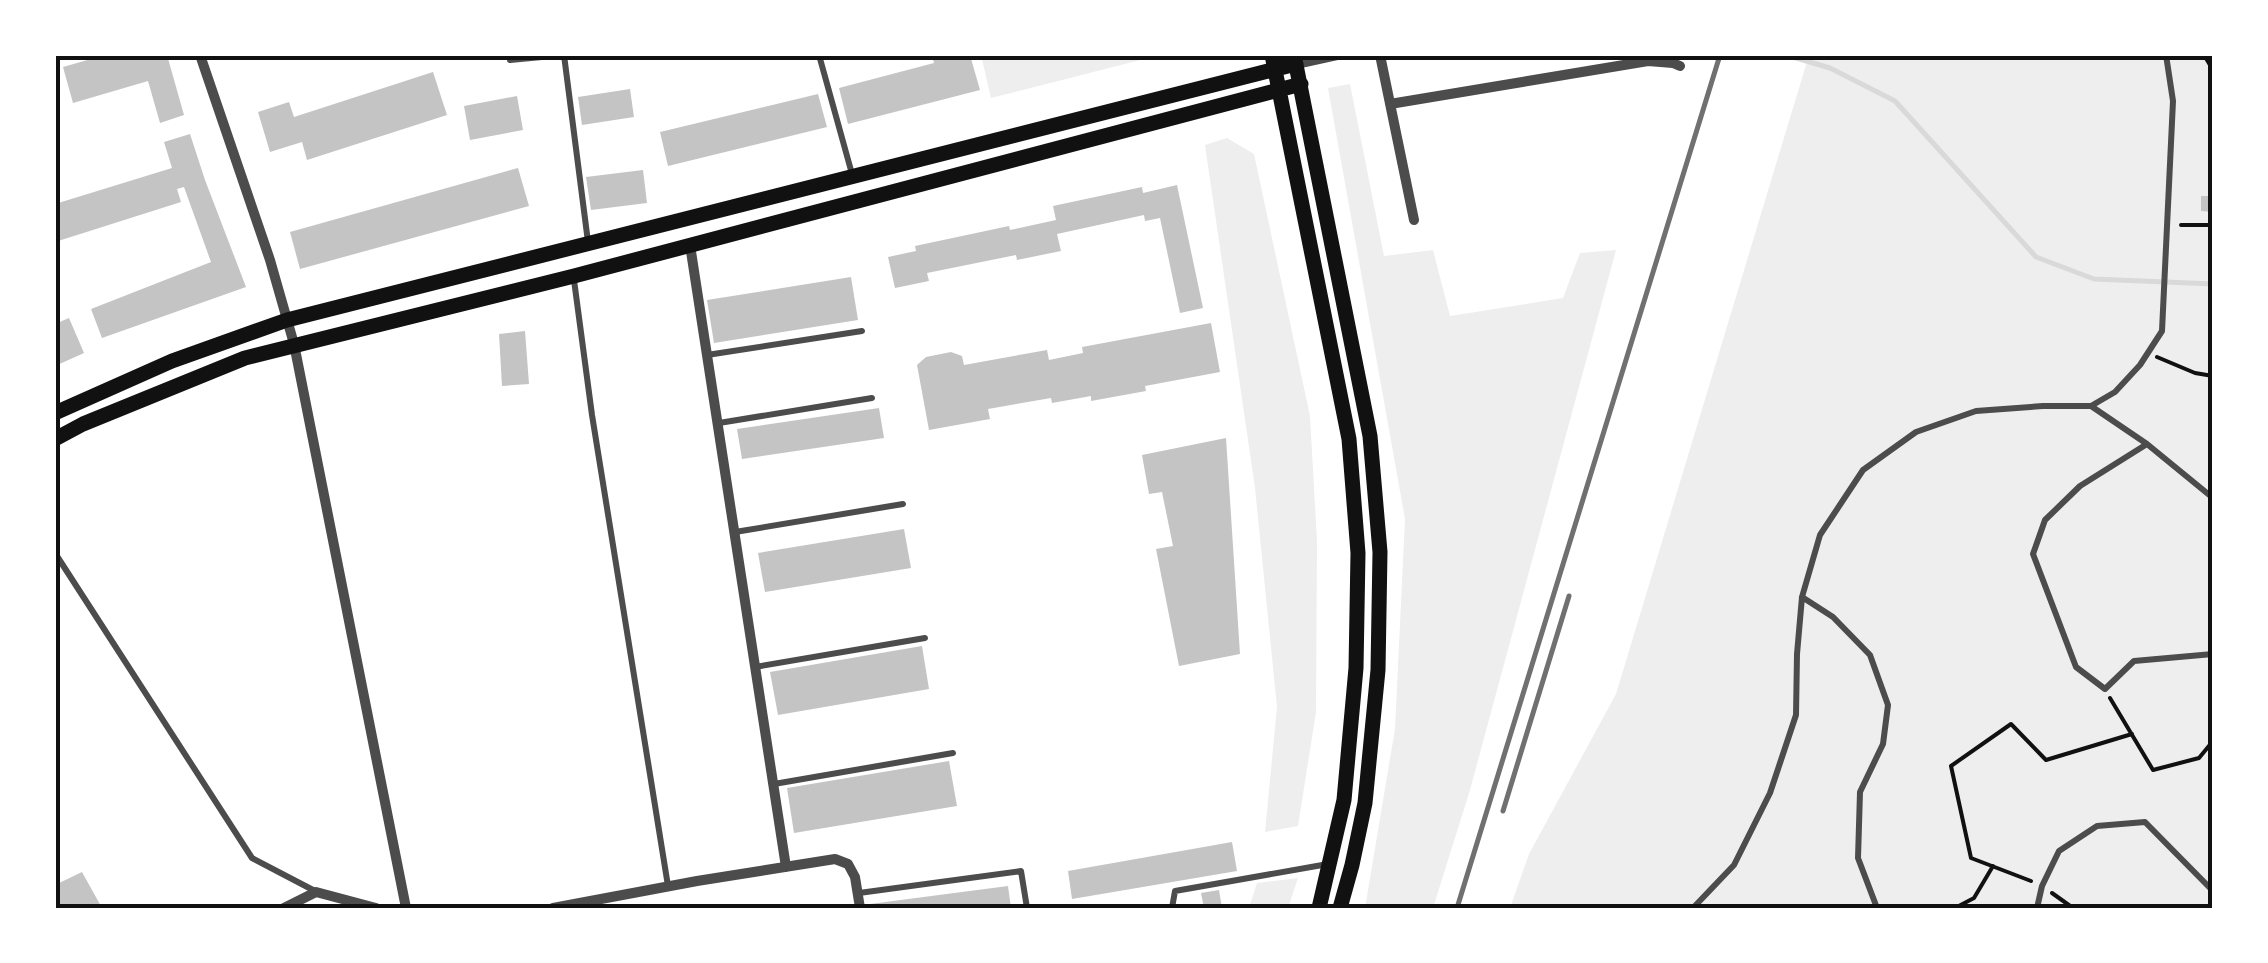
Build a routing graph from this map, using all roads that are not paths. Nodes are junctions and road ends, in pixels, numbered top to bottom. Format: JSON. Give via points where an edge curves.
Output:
{"nodes":[{"id":1,"x":200,"y":55,"type":"edge"},
{"id":2,"x":510,"y":55,"type":"edge"},
{"id":3,"x":563,"y":55,"type":"edge"},
{"id":4,"x":819,"y":55,"type":"edge"},
{"id":5,"x":1337,"y":55,"type":"edge"},
{"id":6,"x":1380,"y":55,"type":"edge"},
{"id":7,"x":2166,"y":55,"type":"edge"},
{"id":8,"x":1295,"y":59,"type":"edge"},
{"id":9,"x":1274,"y":62,"type":"edge"},
{"id":10,"x":1680,"y":66,"type":"dead end"},
{"id":11,"x":1301,"y":84,"type":"junction"},
{"id":12,"x":1280,"y":90,"type":"junction"},
{"id":13,"x":1390,"y":104,"type":"junction"},
{"id":14,"x":852,"y":176,"type":"junction"},
{"id":15,"x":1414,"y":220,"type":"dead end"},
{"id":16,"x":588,"y":243,"type":"junction"},
{"id":17,"x":690,"y":245,"type":"junction"},
{"id":18,"x":574,"y":276,"type":"junction"},
{"id":19,"x":287,"y":320,"type":"junction"},
{"id":20,"x":862,"y":332,"type":"dead end"},
{"id":21,"x":294,"y":344,"type":"junction"},
{"id":22,"x":706,"y":355,"type":"junction"},
{"id":23,"x":872,"y":398,"type":"dead end"},
{"id":24,"x":2091,"y":406,"type":"junction"},
{"id":25,"x":55,"y":413,"type":"edge"},
{"id":26,"x":718,"y":424,"type":"junction"},
{"id":27,"x":55,"y":438,"type":"edge"},
{"id":28,"x":2147,"y":444,"type":"junction"},
{"id":29,"x":2213,"y":498,"type":"edge"},
{"id":30,"x":903,"y":504,"type":"dead end"},
{"id":31,"x":734,"y":532,"type":"junction"},
{"id":32,"x":55,"y":554,"type":"edge"},
{"id":33,"x":1802,"y":597,"type":"junction"},
{"id":34,"x":926,"y":638,"type":"dead end"},
{"id":35,"x":2213,"y":654,"type":"edge"},
{"id":36,"x":755,"y":667,"type":"junction"},
{"id":37,"x":953,"y":753,"type":"dead end"},
{"id":38,"x":774,"y":784,"type":"junction"},
{"id":39,"x":1330,"y":863,"type":"junction"},
{"id":40,"x":786,"y":867,"type":"junction"},
{"id":41,"x":668,"y":886,"type":"junction"},
{"id":42,"x":2213,"y":891,"type":"edge"},
{"id":43,"x":316,"y":892,"type":"junction"},
{"id":44,"x":858,"y":893,"type":"junction"},
{"id":45,"x":284,"y":908,"type":"edge"},
{"id":46,"x":376,"y":908,"type":"edge"},
{"id":47,"x":406,"y":908,"type":"edge"},
{"id":48,"x":553,"y":908,"type":"edge"},
{"id":49,"x":860,"y":908,"type":"edge"},
{"id":50,"x":1027,"y":908,"type":"edge"},
{"id":51,"x":1172,"y":908,"type":"edge"},
{"id":52,"x":1318,"y":908,"type":"edge"},
{"id":53,"x":1340,"y":908,"type":"edge"},
{"id":54,"x":1693,"y":908,"type":"edge"},
{"id":55,"x":1877,"y":908,"type":"edge"},
{"id":56,"x":2037,"y":908,"type":"edge"}],
"edges":[{"from":1,"to":19,"type":"street"},
{"from":2,"to":3,"type":"lane"},
{"from":3,"to":16,"type":"lane"},
{"from":4,"to":14,"type":"lane"},
{"from":5,"to":8,"type":"street"},
{"from":6,"to":13,"type":"street"},
{"from":7,"to":24,"type":"lane","via":[[2173,101],[2162,331],[2140,366]]},
{"from":8,"to":9,"type":"main road"},
{"from":8,"to":11,"type":"main road"},
{"from":9,"to":12,"type":"main road"},
{"from":9,"to":14,"type":"main road"},
{"from":10,"to":13,"type":"street","via":[[1648,61]]},
{"from":11,"to":12,"type":"main road"},
{"from":11,"to":53,"type":"main road","via":[[1370,436],[1380,552],[1378,670],[1365,803]]},
{"from":12,"to":17,"type":"main road"},
{"from":12,"to":39,"type":"main road","via":[[1349,439],[1358,553],[1356,668],[1344,800]]},
{"from":13,"to":15,"type":"street"},
{"from":14,"to":16,"type":"main road"},
{"from":16,"to":19,"type":"main road"},
{"from":17,"to":18,"type":"main road"},
{"from":17,"to":22,"type":"street"},
{"from":18,"to":21,"type":"main road"},
{"from":18,"to":41,"type":"lane"},
{"from":19,"to":21,"type":"street"},
{"from":19,"to":25,"type":"main road"},
{"from":20,"to":22,"type":"lane"},
{"from":21,"to":27,"type":"main road"},
{"from":21,"to":47,"type":"street"},
{"from":22,"to":26,"type":"street"},
{"from":23,"to":26,"type":"lane"},
{"from":24,"to":28,"type":"lane"},
{"from":24,"to":33,"type":"lane","via":[[1976,410],[1916,432],[1863,470],[1820,535]]},
{"from":26,"to":31,"type":"street"},
{"from":28,"to":29,"type":"lane"},
{"from":28,"to":35,"type":"lane","via":[[2080,486],[2044,520],[2033,554],[2076,666],[2104,689],[2134,661]]},
{"from":30,"to":31,"type":"lane"},
{"from":31,"to":36,"type":"street"},
{"from":32,"to":43,"type":"lane","via":[[252,858]]},
{"from":33,"to":54,"type":"lane","via":[[1796,715],[1770,793],[1734,865]]},
{"from":33,"to":55,"type":"lane","via":[[1870,655],[1888,705],[1883,744],[1860,792],[1858,858]]},
{"from":34,"to":36,"type":"lane"},
{"from":36,"to":38,"type":"street"},
{"from":37,"to":38,"type":"lane"},
{"from":38,"to":40,"type":"street"},
{"from":39,"to":51,"type":"lane","via":[[1175,891]]},
{"from":39,"to":52,"type":"main road"},
{"from":40,"to":41,"type":"street"},
{"from":40,"to":44,"type":"street","via":[[834,859],[848,864]]},
{"from":41,"to":48,"type":"street"},
{"from":42,"to":56,"type":"lane","via":[[2145,822],[2097,826],[2059,851]]},
{"from":43,"to":45,"type":"street"},
{"from":43,"to":46,"type":"street"},
{"from":44,"to":49,"type":"street"},
{"from":44,"to":50,"type":"lane","via":[[1021,871]]}]}
